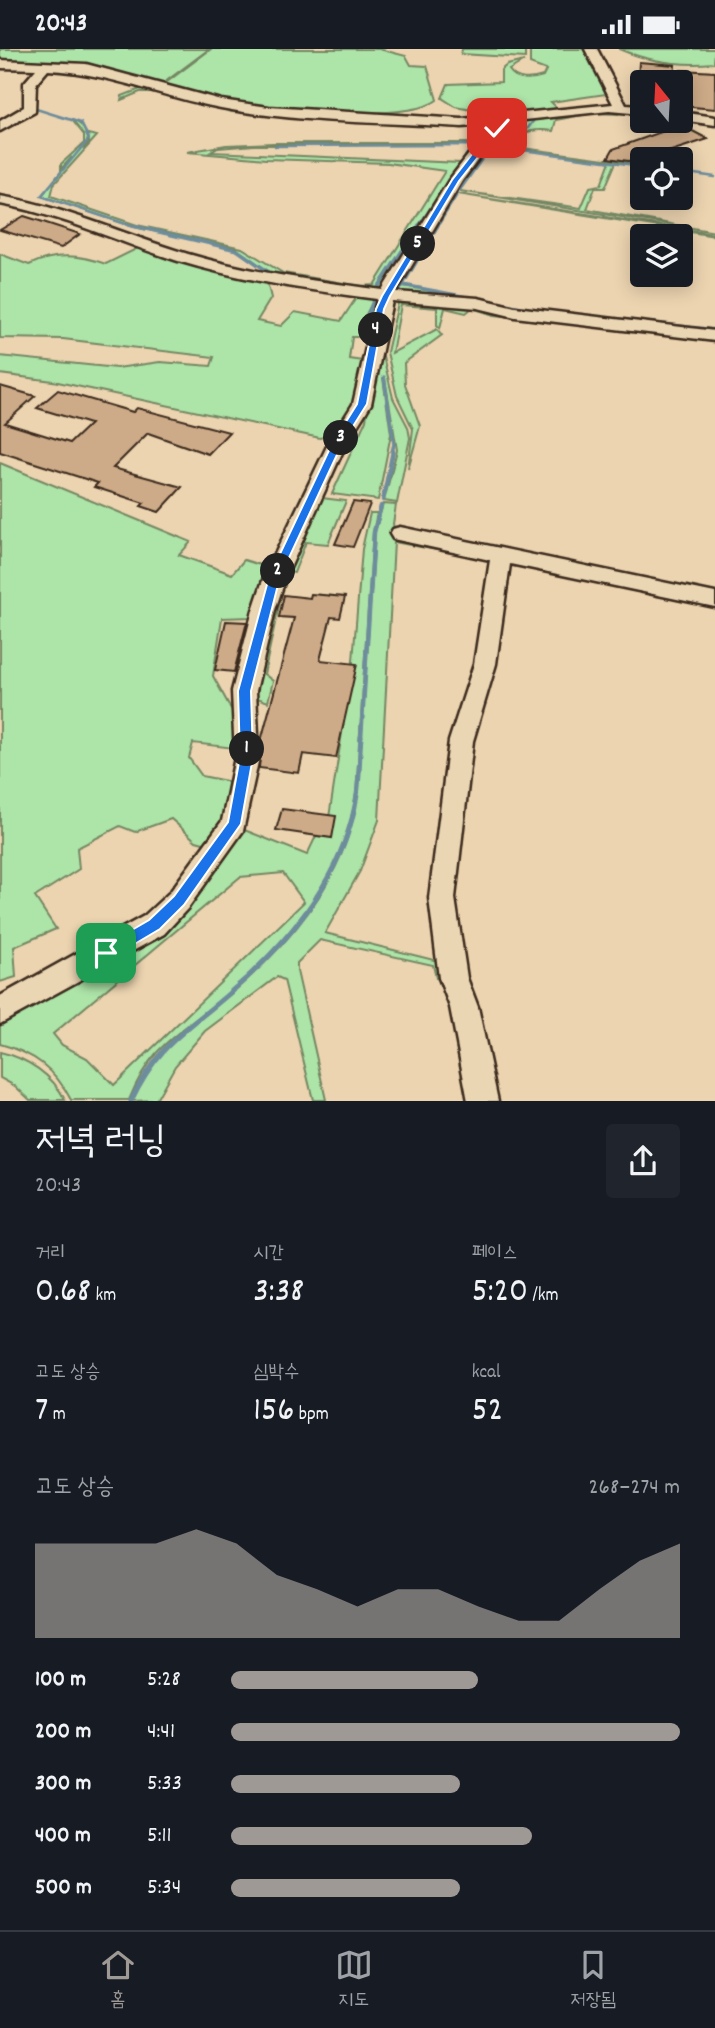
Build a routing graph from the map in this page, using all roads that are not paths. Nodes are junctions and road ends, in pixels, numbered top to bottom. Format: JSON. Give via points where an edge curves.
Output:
{"nodes":[{"id":1,"x":591,"y":49,"type":"edge"},
{"id":2,"x":0,"y":64,"type":"edge"},
{"id":3,"x":47,"y":64,"type":"junction"},
{"id":4,"x":621,"y":107,"type":"junction"},
{"id":5,"x":630,"y":108,"type":"edge"},
{"id":6,"x":693,"y":118,"type":"edge"},
{"id":7,"x":501,"y":120,"type":"junction"},
{"id":8,"x":715,"y":121,"type":"edge"},
{"id":9,"x":0,"y":127,"type":"edge"},
{"id":10,"x":0,"y":200,"type":"edge"},
{"id":11,"x":386,"y":296,"type":"junction"},
{"id":12,"x":715,"y":336,"type":"edge"},
{"id":13,"x":400,"y":534,"type":"dead end"},
{"id":14,"x":501,"y":556,"type":"junction"},
{"id":15,"x":715,"y":600,"type":"edge"},
{"id":16,"x":0,"y":1011,"type":"edge"},
{"id":17,"x":483,"y":1101,"type":"edge"}],
"edges":[{"from":1,"to":4,"type":"street"},
{"from":2,"to":3,"type":"street"},
{"from":3,"to":7,"type":"street","via":[[86,68],[241,108],[451,123]]},
{"from":3,"to":9,"type":"street","via":[[30,83],[30,109]]},
{"from":4,"to":5,"type":"street"},
{"from":4,"to":7,"type":"street"},
{"from":6,"to":8,"type":"street"},
{"from":7,"to":11,"type":"street","via":[[456,180]]},
{"from":10,"to":11,"type":"street","via":[[33,206],[256,278]]},
{"from":11,"to":12,"type":"street","via":[[478,303],[515,312]]},
{"from":11,"to":16,"type":"street","via":[[362,404],[337,444],[264,610],[244,691],[247,757],[234,824],[179,900],[155,925]]},
{"from":13,"to":14,"type":"street"},
{"from":14,"to":15,"type":"street"},
{"from":14,"to":17,"type":"street","via":[[485,664],[461,741],[442,898],[453,978],[464,1007]]}]}
